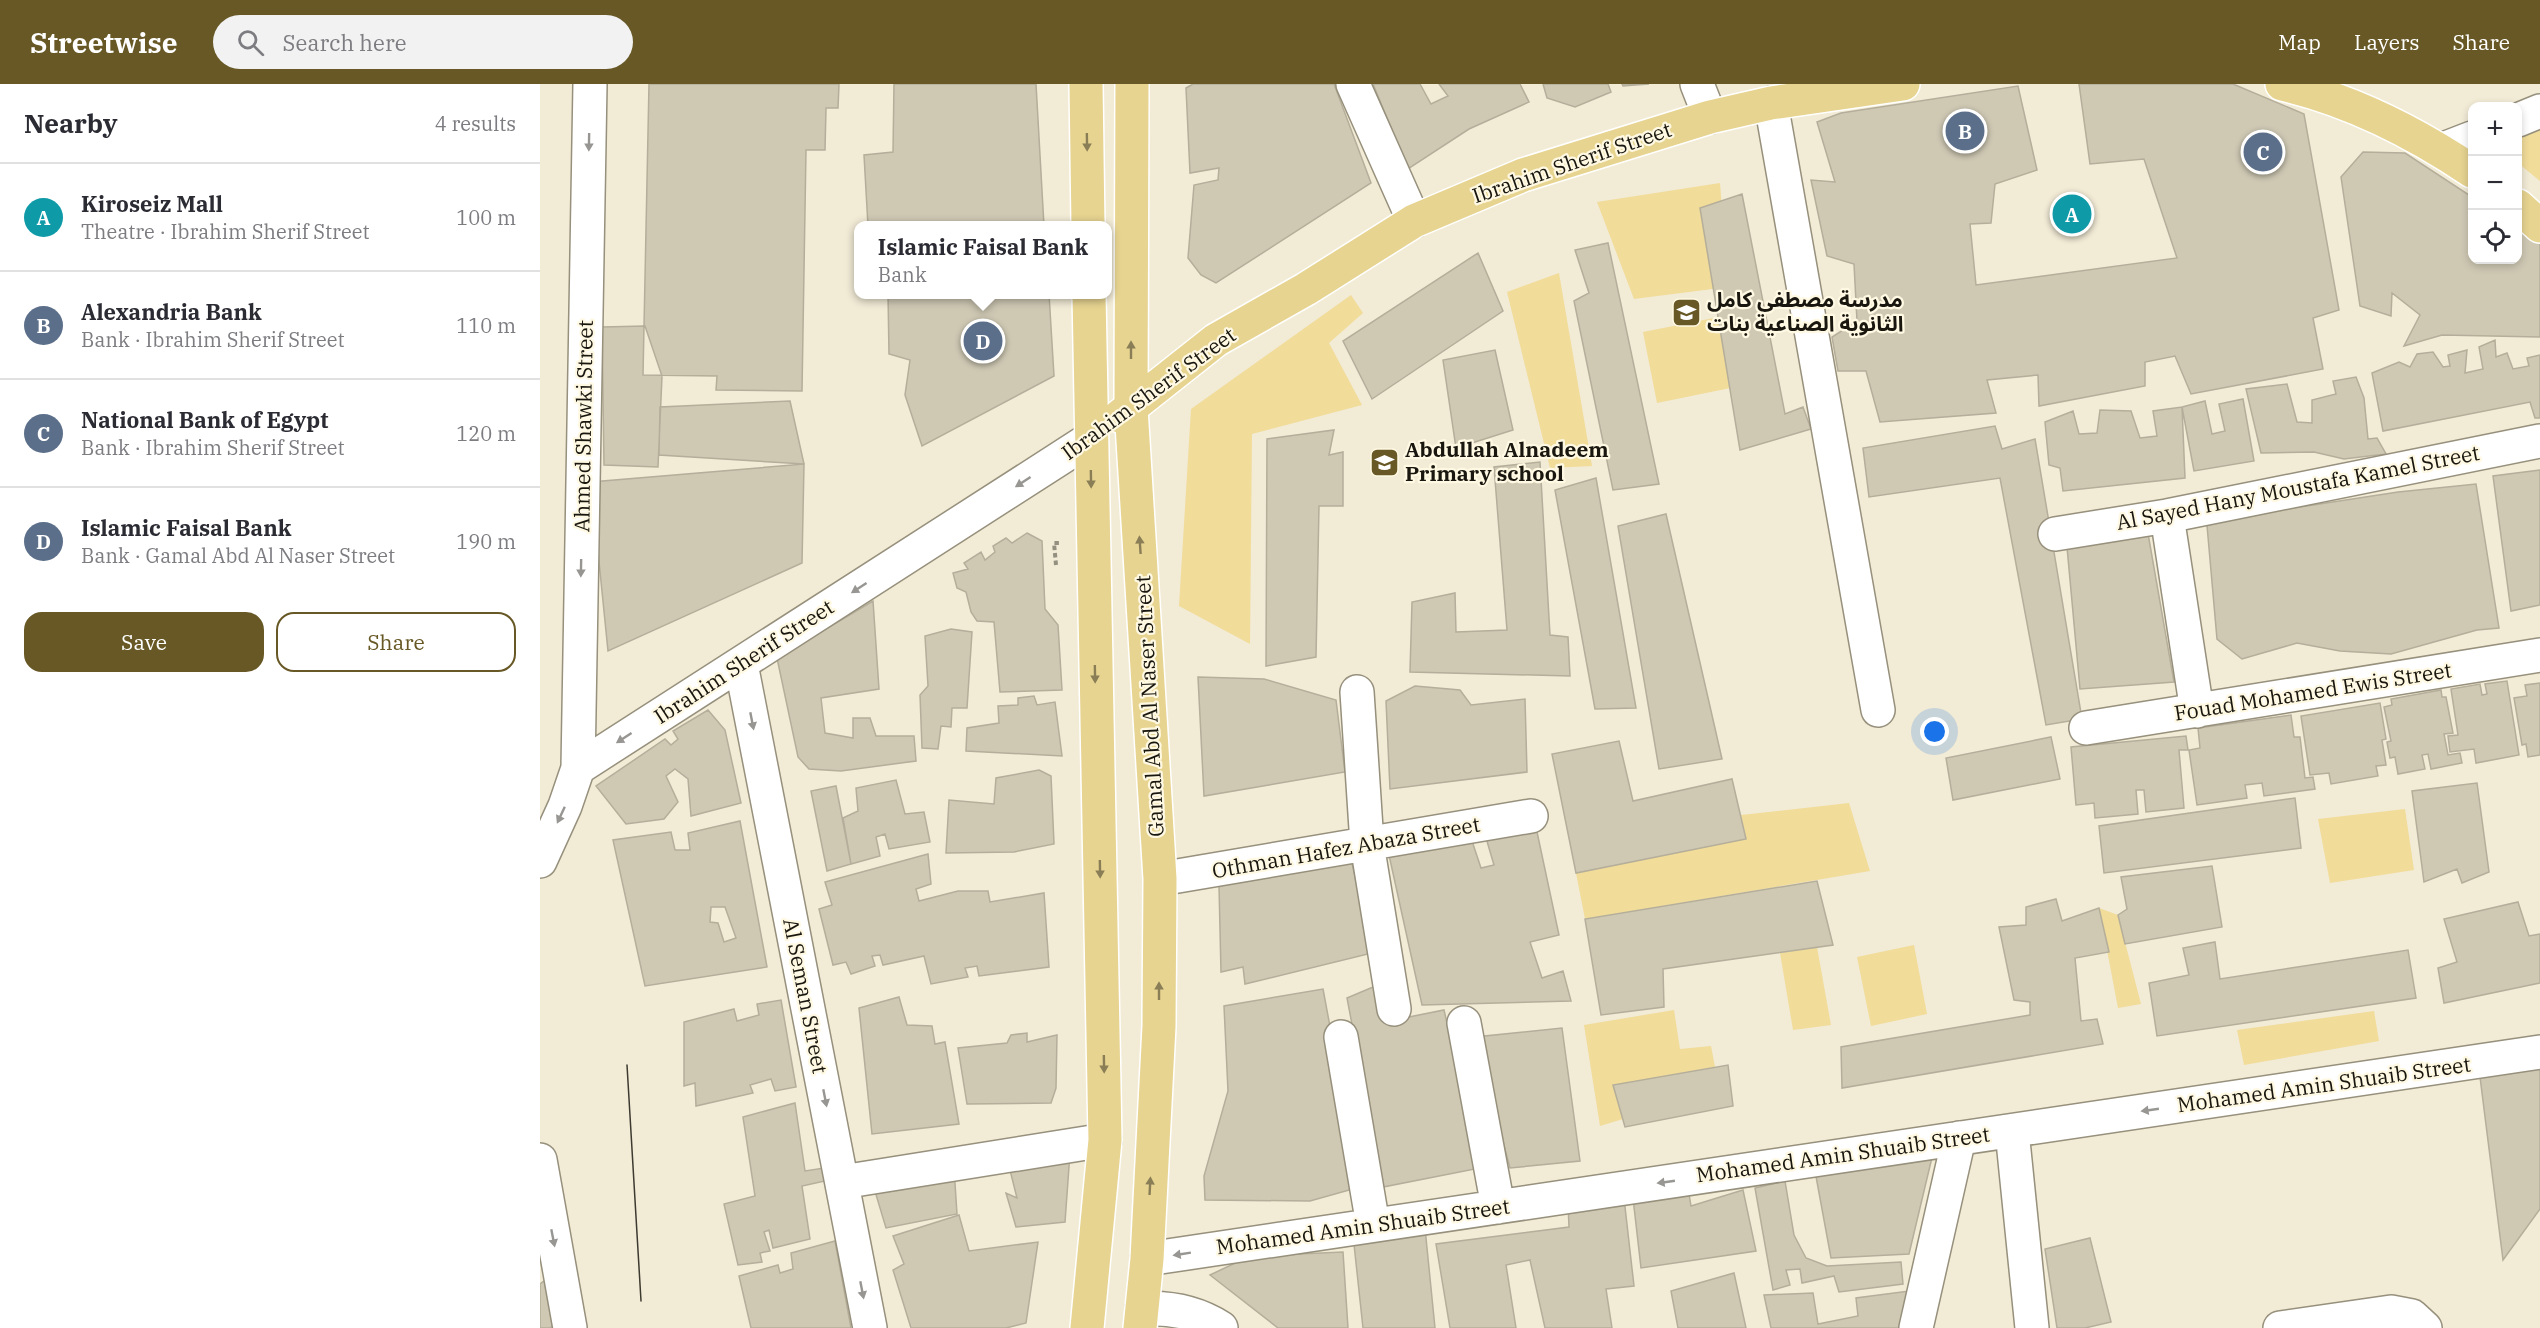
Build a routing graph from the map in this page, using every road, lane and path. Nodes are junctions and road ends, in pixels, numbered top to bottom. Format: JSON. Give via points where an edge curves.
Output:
{"nodes":[{"id":1,"x":590,"y":84,"type":"edge"},
{"id":2,"x":1086,"y":84,"type":"edge"},
{"id":3,"x":1131,"y":84,"type":"edge"},
{"id":4,"x":1353,"y":84,"type":"edge"},
{"id":5,"x":1696,"y":84,"type":"edge"},
{"id":6,"x":1903,"y":84,"type":"edge"},
{"id":7,"x":2282,"y":84,"type":"edge"},
{"id":8,"x":2331,"y":91,"type":"edge"},
{"id":9,"x":1772,"y":103,"type":"junction"},
{"id":10,"x":2540,"y":111,"type":"edge"},
{"id":11,"x":1710,"y":117,"type":"junction"},
{"id":12,"x":2522,"y":118,"type":"edge"},
{"id":13,"x":2468,"y":140,"type":"edge"},
{"id":14,"x":2441,"y":150,"type":"junction"},
{"id":15,"x":2468,"y":168,"type":"edge"},
{"id":16,"x":2522,"y":210,"type":"edge"},
{"id":17,"x":1088,"y":221,"type":"edge"},
{"id":18,"x":1414,"y":221,"type":"junction"},
{"id":19,"x":2540,"y":226,"type":"edge"},
{"id":20,"x":1089,"y":299,"type":"edge"},
{"id":21,"x":1131,"y":408,"type":"junction"},
{"id":22,"x":1090,"y":439,"type":"junction"},
{"id":23,"x":2540,"y":441,"type":"edge"},
{"id":24,"x":2167,"y":516,"type":"junction"},
{"id":25,"x":2055,"y":534,"type":"dead end"},
{"id":26,"x":2540,"y":655,"type":"edge"},
{"id":27,"x":741,"y":664,"type":"junction"},
{"id":28,"x":1357,"y":693,"type":"dead end"},
{"id":29,"x":1878,"y":710,"type":"dead end"},
{"id":30,"x":2197,"y":711,"type":"junction"},
{"id":31,"x":2086,"y":728,"type":"dead end"},
{"id":32,"x":578,"y":768,"type":"junction"},
{"id":33,"x":1531,"y":816,"type":"dead end"},
{"id":34,"x":1367,"y":844,"type":"junction"},
{"id":35,"x":541,"y":857,"type":"edge"},
{"id":36,"x":1160,"y":879,"type":"junction"},
{"id":37,"x":1394,"y":1009,"type":"dead end"},
{"id":38,"x":1464,"y":1023,"type":"dead end"},
{"id":39,"x":1341,"y":1037,"type":"dead end"},
{"id":40,"x":2540,"y":1052,"type":"edge"},
{"id":41,"x":2012,"y":1131,"type":"junction"},
{"id":42,"x":1959,"y":1138,"type":"junction"},
{"id":43,"x":1105,"y":1140,"type":"junction"},
{"id":44,"x":541,"y":1178,"type":"edge"},
{"id":45,"x":842,"y":1182,"type":"junction"},
{"id":46,"x":1498,"y":1207,"type":"junction"},
{"id":47,"x":1374,"y":1225,"type":"junction"},
{"id":48,"x":1147,"y":1259,"type":"junction"},
{"id":49,"x":1141,"y":1318,"type":"edge"},
{"id":50,"x":570,"y":1328,"type":"edge"},
{"id":51,"x":870,"y":1328,"type":"edge"},
{"id":52,"x":1087,"y":1328,"type":"edge"},
{"id":53,"x":1221,"y":1328,"type":"edge"},
{"id":54,"x":1916,"y":1328,"type":"edge"},
{"id":55,"x":2032,"y":1328,"type":"edge"},
{"id":56,"x":2280,"y":1328,"type":"edge"},
{"id":57,"x":2425,"y":1328,"type":"edge"}],
"edges":[{"from":1,"to":32,"type":"street","name":"Ahmed Shawki Street","one_way":true},
{"from":2,"to":17,"type":"main road","one_way":true},
{"from":21,"to":3,"type":"main road","name":"Gamal Abd Al Naser Street","one_way":true},
{"from":4,"to":18,"type":"street"},
{"from":5,"to":11,"type":"street"},
{"from":6,"to":9,"type":"main road","name":"Ibrahim Sherif Street"},
{"from":7,"to":8,"type":"main road"},
{"from":8,"to":14,"type":"main road"},
{"from":9,"to":11,"type":"main road","name":"Ibrahim Sherif Street"},
{"from":9,"to":29,"type":"street"},
{"from":10,"to":12,"type":"street"},
{"from":11,"to":18,"type":"main road","name":"Ibrahim Sherif Street","via":[[1523,175]]},
{"from":13,"to":14,"type":"street"},
{"from":14,"to":15,"type":"main road"},
{"from":16,"to":19,"type":"main road"},
{"from":18,"to":21,"type":"main road","name":"Ibrahim Sherif Street","via":[[1216,340]]},
{"from":20,"to":22,"type":"main road"},
{"from":21,"to":22,"type":"main road","name":"Ibrahim Sherif Street"},
{"from":36,"to":21,"type":"main road","name":"Gamal Abd Al Naser Street","one_way":true},
{"from":22,"to":27,"type":"street","name":"Ibrahim Sherif Street","one_way":true},
{"from":22,"to":43,"type":"main road","one_way":true},
{"from":23,"to":24,"type":"street","name":"Al Sayed Hany Moustafa Kamel Street"},
{"from":24,"to":25,"type":"street","name":"Al Sayed Hany Moustafa Kamel Street"},
{"from":24,"to":30,"type":"street"},
{"from":26,"to":30,"type":"street","name":"Fouad Mohamed Ewis Street"},
{"from":27,"to":32,"type":"street","name":"Ibrahim Sherif Street","one_way":true},
{"from":27,"to":45,"type":"street","name":"Al Seman Street","one_way":true},
{"from":28,"to":34,"type":"street"},
{"from":30,"to":31,"type":"street","name":"Fouad Mohamed Ewis Street"},
{"from":32,"to":35,"type":"street","name":"Ahmed Shawki Street","one_way":true,"via":[[566,806]]},
{"from":33,"to":34,"type":"street","name":"Othman Hafez Abaza Street"},
{"from":34,"to":36,"type":"street","name":"Othman Hafez Abaza Street"},
{"from":34,"to":37,"type":"street"},
{"from":48,"to":36,"type":"main road","name":"Gamal Abd Al Naser Street","one_way":true,"via":[[1159,1026]]},
{"from":38,"to":46,"type":"street"},
{"from":39,"to":47,"type":"street"},
{"from":40,"to":41,"type":"street","name":"Mohamed Amin Shuaib Street","one_way":true},
{"from":41,"to":42,"type":"street","name":"Mohamed Amin Shuaib Street"},
{"from":41,"to":55,"type":"street"},
{"from":42,"to":46,"type":"street","name":"Mohamed Amin Shuaib Street","one_way":true},
{"from":42,"to":54,"type":"street"},
{"from":43,"to":45,"type":"street"},
{"from":43,"to":52,"type":"main road"},
{"from":44,"to":50,"type":"street","one_way":true},
{"from":45,"to":51,"type":"street","name":"Al Seman Street","one_way":true},
{"from":46,"to":47,"type":"street","name":"Mohamed Amin Shuaib Street"},
{"from":47,"to":48,"type":"street","name":"Mohamed Amin Shuaib Street","one_way":true},
{"from":48,"to":49,"type":"main road","name":"Gamal Abd Al Naser Street"},
{"from":49,"to":53,"type":"street","via":[[1176,1310]]},
{"from":56,"to":57,"type":"street","via":[[2391,1312],[2412,1316]]}]}
